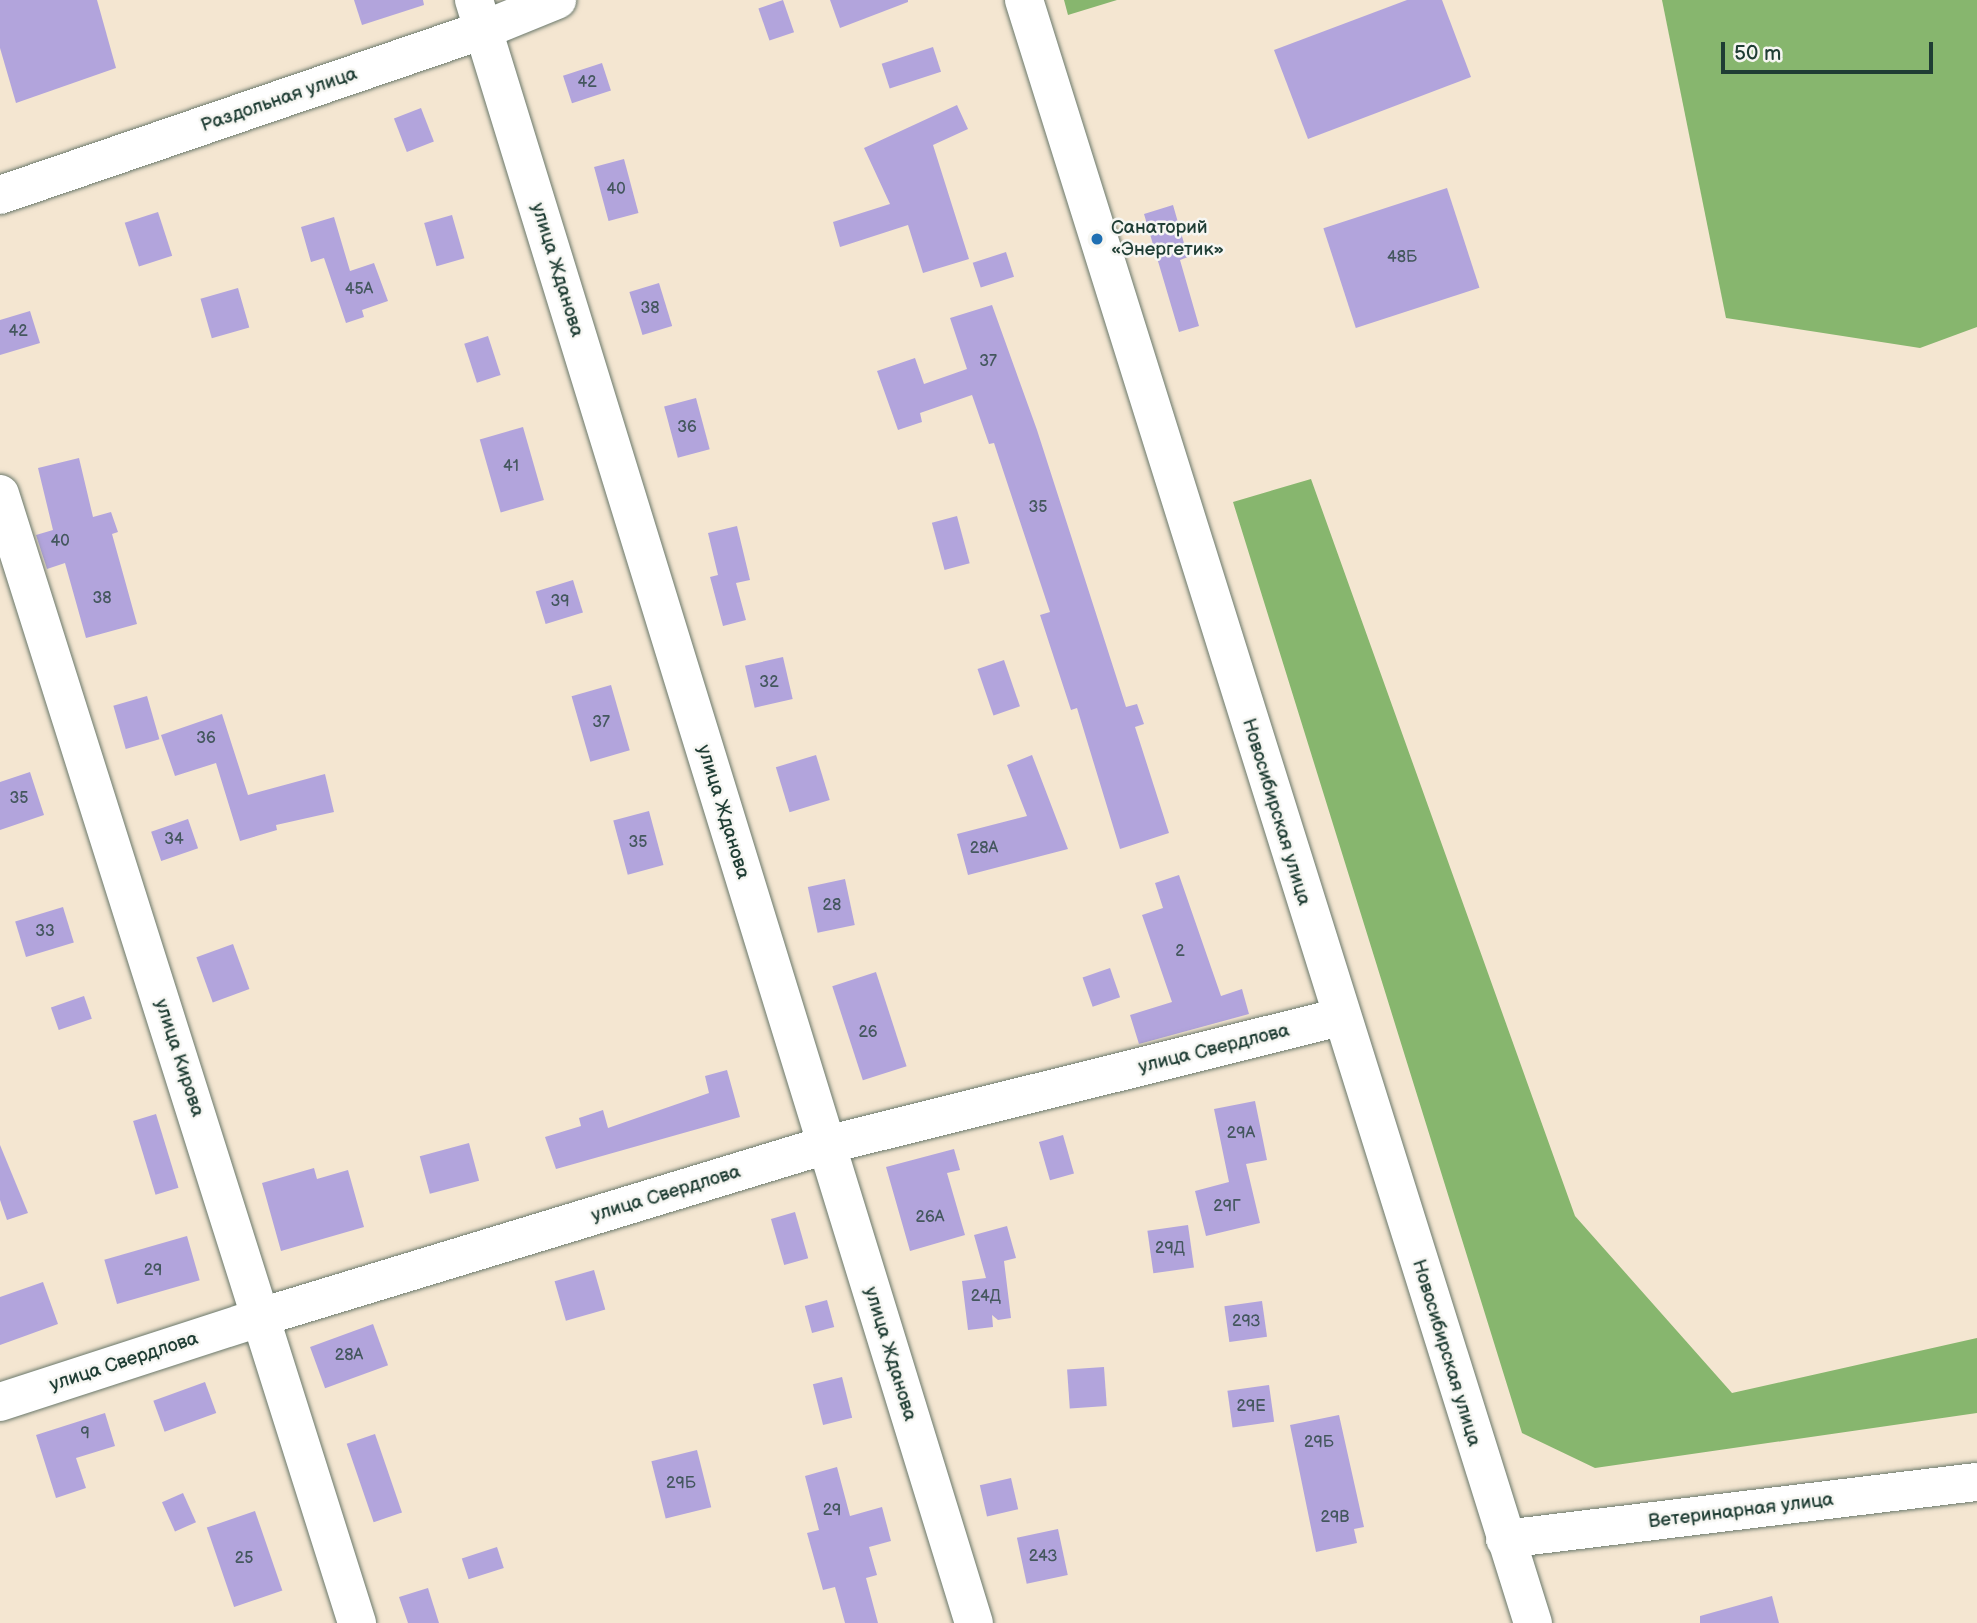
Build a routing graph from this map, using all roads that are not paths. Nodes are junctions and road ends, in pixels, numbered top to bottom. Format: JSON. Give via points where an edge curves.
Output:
{"nodes":[{"id":1,"x":557,"y":0,"type":"edge"},
{"id":2,"x":1024,"y":0,"type":"edge"},
{"id":3,"x":479,"y":15,"type":"edge"},
{"id":4,"x":3,"y":186,"type":"edge"},
{"id":5,"x":0,"y":494,"type":"edge"},
{"id":6,"x":1340,"y":1017,"type":"junction"},
{"id":7,"x":826,"y":1145,"type":"junction"},
{"id":8,"x":261,"y":1317,"type":"junction"},
{"id":9,"x":0,"y":1402,"type":"edge"},
{"id":10,"x":1977,"y":1482,"type":"edge"},
{"id":11,"x":1505,"y":1539,"type":"junction"},
{"id":12,"x":357,"y":1623,"type":"edge"},
{"id":13,"x":974,"y":1623,"type":"edge"},
{"id":14,"x":1533,"y":1623,"type":"edge"}],
"edges":[{"from":1,"to":3,"type":"street","name":"Раздольная улица"},
{"from":2,"to":6,"type":"street","name":"Новосибирская улица"},
{"from":3,"to":4,"type":"street","name":"Раздольная улица"},
{"from":3,"to":7,"type":"street","name":"улица Жданова"},
{"from":5,"to":8,"type":"street","name":"улица Кирова"},
{"from":6,"to":7,"type":"street","name":"улица Свердлова"},
{"from":6,"to":11,"type":"street","name":"Новосибирская улица"},
{"from":7,"to":8,"type":"street","name":"улица Свердлова"},
{"from":7,"to":13,"type":"street","name":"улица Жданова"},
{"from":8,"to":9,"type":"street","name":"улица Свердлова"},
{"from":8,"to":12,"type":"street","name":"улица Кирова"},
{"from":10,"to":11,"type":"street","name":"Ветеринарная улица"},
{"from":11,"to":14,"type":"street","name":"Новосибирская улица"}]}
